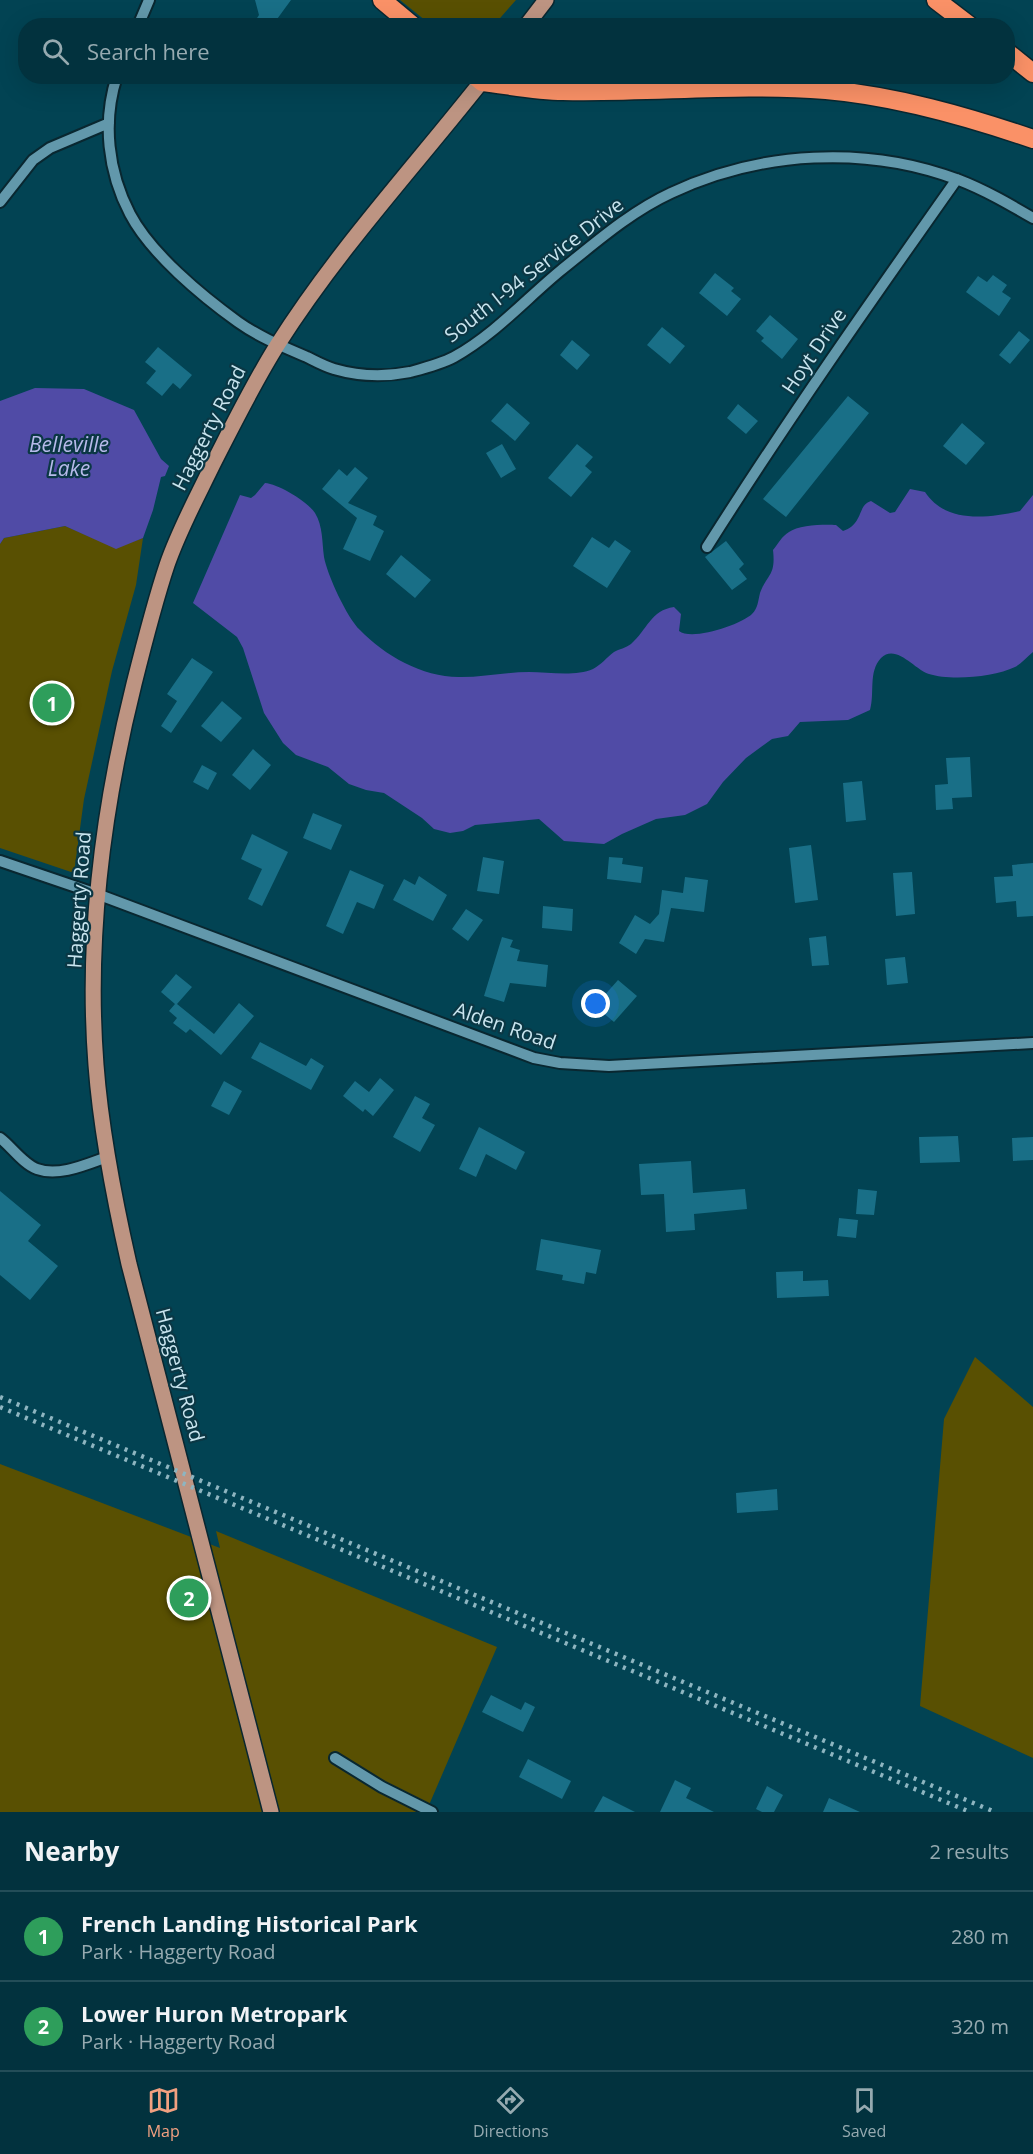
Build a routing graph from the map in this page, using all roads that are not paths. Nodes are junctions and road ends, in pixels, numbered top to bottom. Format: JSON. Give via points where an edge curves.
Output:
{"nodes":[{"id":1,"x":150,"y":0,"type":"edge"},
{"id":2,"x":382,"y":0,"type":"edge"},
{"id":3,"x":546,"y":0,"type":"edge"},
{"id":4,"x":936,"y":0,"type":"edge"},
{"id":5,"x":142,"y":18,"type":"edge"},
{"id":6,"x":403,"y":18,"type":"edge"},
{"id":7,"x":532,"y":18,"type":"edge"},
{"id":8,"x":960,"y":18,"type":"edge"},
{"id":9,"x":1015,"y":59,"type":"edge"},
{"id":10,"x":1033,"y":73,"type":"edge"},
{"id":11,"x":116,"y":84,"type":"edge"},
{"id":12,"x":476,"y":84,"type":"edge"},
{"id":13,"x":518,"y":84,"type":"edge"},
{"id":14,"x":109,"y":123,"type":"junction"},
{"id":15,"x":1033,"y":138,"type":"edge"},
{"id":16,"x":957,"y":179,"type":"junction"},
{"id":17,"x":0,"y":202,"type":"edge"},
{"id":18,"x":1033,"y":218,"type":"edge"},
{"id":19,"x":278,"y":344,"type":"junction"},
{"id":20,"x":707,"y":547,"type":"dead end"},
{"id":21,"x":0,"y":861,"type":"edge"},
{"id":22,"x":97,"y":894,"type":"junction"},
{"id":23,"x":1033,"y":1043,"type":"edge"},
{"id":24,"x":0,"y":1138,"type":"edge"},
{"id":25,"x":107,"y":1157,"type":"junction"},
{"id":26,"x":335,"y":1758,"type":"dead end"},
{"id":27,"x":271,"y":1812,"type":"edge"},
{"id":28,"x":432,"y":1812,"type":"edge"}],
"edges":[{"from":1,"to":5,"type":"street"},
{"from":2,"to":6,"type":"highway"},
{"from":3,"to":7,"type":"main road"},
{"from":4,"to":8,"type":"highway"},
{"from":9,"to":10,"type":"highway"},
{"from":11,"to":14,"type":"street","name":"South I-94 Service Drive"},
{"from":12,"to":19,"type":"main road","name":"Haggerty Road","via":[[349,245]]},
{"from":13,"to":15,"type":"highway","via":[[561,91],[757,87],[827,90],[950,113]]},
{"from":14,"to":17,"type":"street","via":[[50,148],[33,160]]},
{"from":14,"to":19,"type":"street","name":"South I-94 Service Drive","via":[[112,162],[120,192],[146,238],[169,265],[240,323]]},
{"from":16,"to":18,"type":"street","name":"South I-94 Service Drive"},
{"from":16,"to":19,"type":"street","name":"South I-94 Service Drive","via":[[859,158],[758,164],[716,175],[670,194],[623,221],[484,336],[454,357],[428,367],[380,376],[333,369]]},
{"from":16,"to":20,"type":"street","name":"Hoyt Drive","via":[[841,343]]},
{"from":19,"to":22,"type":"main road","name":"Haggerty Road","via":[[243,405],[168,562],[121,736]]},
{"from":21,"to":22,"type":"street","name":"Alden Road"},
{"from":22,"to":23,"type":"street","name":"Alden Road","via":[[534,1058],[560,1064],[609,1066]]},
{"from":22,"to":25,"type":"main road","name":"Haggerty Road","via":[[94,1035]]},
{"from":24,"to":25,"type":"street","via":[[36,1169],[68,1169]]},
{"from":25,"to":27,"type":"main road","name":"Haggerty Road","via":[[129,1264]]},
{"from":26,"to":28,"type":"street"}]}
